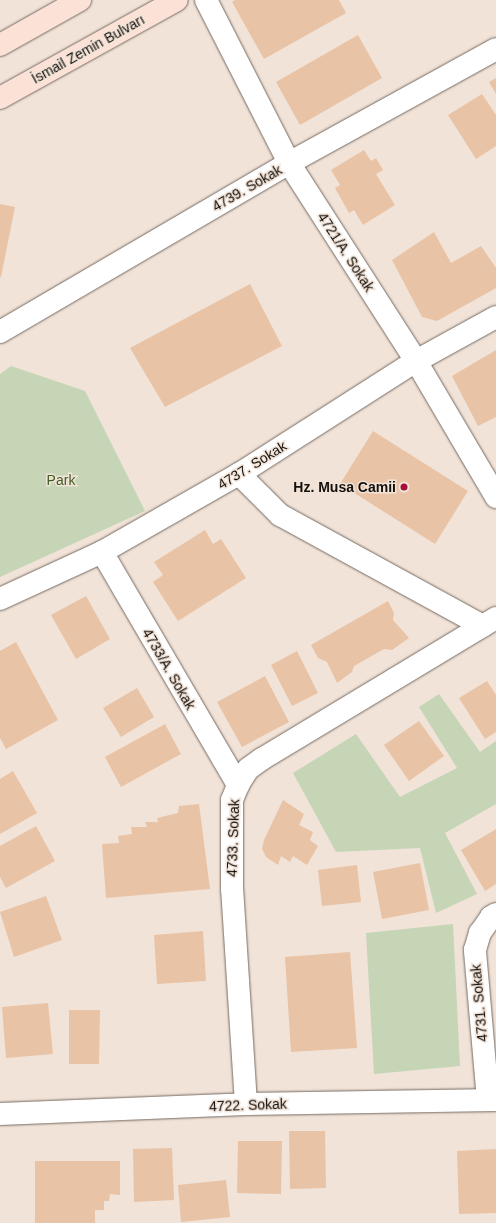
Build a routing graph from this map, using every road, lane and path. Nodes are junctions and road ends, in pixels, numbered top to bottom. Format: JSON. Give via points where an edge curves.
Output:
{"nodes":[{"id":1,"x":80,"y":0,"type":"edge"},
{"id":2,"x":177,"y":0,"type":"edge"},
{"id":3,"x":206,"y":0,"type":"edge"},
{"id":4,"x":0,"y":45,"type":"edge"},
{"id":5,"x":496,"y":49,"type":"edge"},
{"id":6,"x":0,"y":98,"type":"edge"},
{"id":7,"x":289,"y":163,"type":"junction"},
{"id":8,"x":496,"y":317,"type":"edge"},
{"id":9,"x":0,"y":332,"type":"edge"},
{"id":10,"x":416,"y":361,"type":"junction"},
{"id":11,"x":239,"y":474,"type":"junction"},
{"id":12,"x":496,"y":498,"type":"edge"},
{"id":13,"x":102,"y":552,"type":"junction"},
{"id":14,"x":0,"y":599,"type":"edge"},
{"id":15,"x":489,"y":622,"type":"edge"},
{"id":16,"x":238,"y":785,"type":"junction"},
{"id":17,"x":496,"y":914,"type":"edge"},
{"id":18,"x":492,"y":1100,"type":"edge"},
{"id":19,"x":246,"y":1104,"type":"junction"},
{"id":20,"x":0,"y":1114,"type":"edge"}],
"edges":[{"from":1,"to":4,"type":"main road"},
{"from":2,"to":6,"type":"main road","name":"İsmail Zemin Bulvarı"},
{"from":3,"to":7,"type":"street","name":"4721/A. Sokak"},
{"from":5,"to":7,"type":"street","name":"4739. Sokak"},
{"from":7,"to":9,"type":"street","name":"4739. Sokak"},
{"from":7,"to":10,"type":"street","name":"4721/A. Sokak"},
{"from":8,"to":10,"type":"street","name":"4737. Sokak"},
{"from":10,"to":11,"type":"street","name":"4737. Sokak"},
{"from":10,"to":12,"type":"street","name":"4721/A. Sokak"},
{"from":11,"to":13,"type":"street","name":"4737. Sokak"},
{"from":11,"to":15,"type":"street","via":[[280,515]]},
{"from":13,"to":14,"type":"street","name":"4737. Sokak"},
{"from":13,"to":16,"type":"street","name":"4733/A. Sokak"},
{"from":15,"to":16,"type":"street","name":"4733. Sokak","via":[[262,759],[248,769]]},
{"from":16,"to":19,"type":"street","name":"4733. Sokak","via":[[232,800],[232,889]]},
{"from":17,"to":18,"type":"street","name":"4731. Sokak","via":[[480,933],[474,950]]},
{"from":18,"to":19,"type":"street","name":"4722. Sokak"},
{"from":19,"to":20,"type":"street","name":"4722. Sokak"}]}
